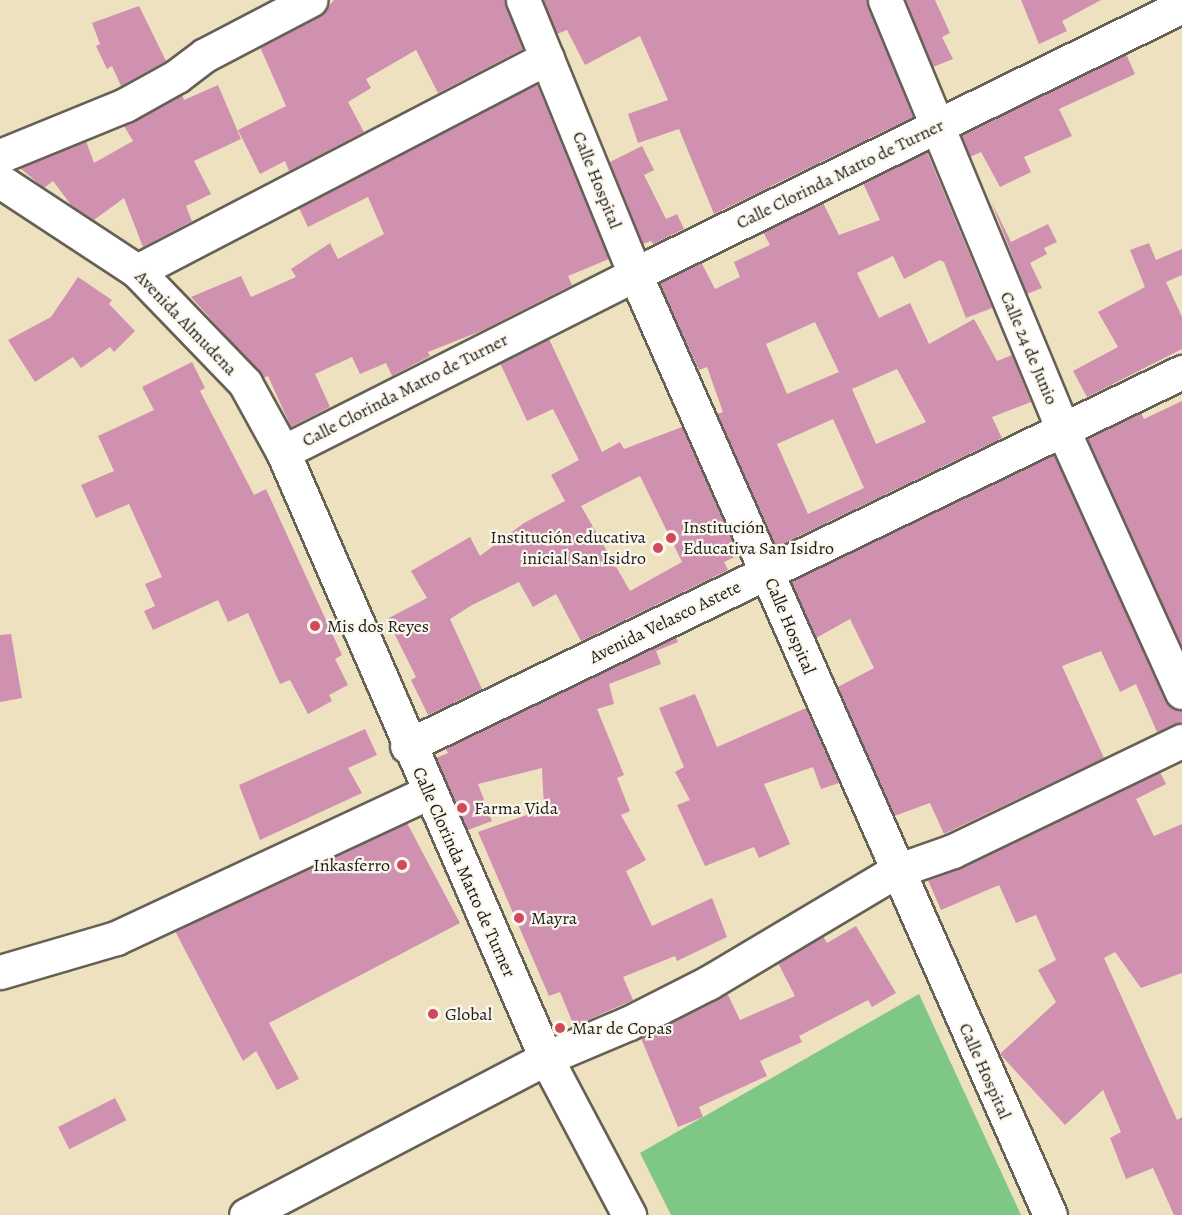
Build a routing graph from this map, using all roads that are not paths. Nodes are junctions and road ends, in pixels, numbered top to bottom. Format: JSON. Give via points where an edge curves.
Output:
{"nodes":[{"id":1,"x":310,"y":0,"type":"edge"},
{"id":2,"x":523,"y":0,"type":"edge"},
{"id":3,"x":885,"y":0,"type":"edge"},
{"id":4,"x":1182,"y":6,"type":"edge"},
{"id":5,"x":547,"y":58,"type":"junction"},
{"id":6,"x":937,"y":127,"type":"junction"},
{"id":7,"x":0,"y":156,"type":"edge"},
{"id":8,"x":4,"y":189,"type":"edge"},
{"id":9,"x":137,"y":271,"type":"junction"},
{"id":10,"x":635,"y":274,"type":"junction"},
{"id":11,"x":1182,"y":372,"type":"edge"},
{"id":12,"x":1062,"y":428,"type":"junction"},
{"id":13,"x":283,"y":452,"type":"junction"},
{"id":14,"x":767,"y":572,"type":"junction"},
{"id":15,"x":1182,"y":692,"type":"edge"},
{"id":16,"x":1182,"y":741,"type":"edge"},
{"id":17,"x":408,"y":746,"type":"junction"},
{"id":18,"x":429,"y":792,"type":"junction"},
{"id":19,"x":896,"y":871,"type":"junction"},
{"id":20,"x":0,"y":972,"type":"edge"},
{"id":21,"x":546,"y":1058,"type":"junction"},
{"id":22,"x":246,"y":1215,"type":"edge"},
{"id":23,"x":629,"y":1215,"type":"edge"},
{"id":24,"x":1050,"y":1215,"type":"edge"}],
"edges":[{"from":1,"to":7,"type":"street","via":[[205,55],[126,105]]},
{"from":2,"to":5,"type":"street","name":"Calle Hospital"},
{"from":3,"to":6,"type":"street","name":"Calle 24 de Junio"},
{"from":4,"to":6,"type":"street","name":"Calle Clorinda Matto de Turner"},
{"from":5,"to":9,"type":"street"},
{"from":5,"to":10,"type":"street","name":"Calle Hospital"},
{"from":6,"to":10,"type":"street","name":"Calle Clorinda Matto de Turner"},
{"from":6,"to":12,"type":"street","name":"Calle 24 de Junio"},
{"from":8,"to":9,"type":"street","name":"Avenida Almudena"},
{"from":9,"to":13,"type":"street","name":"Avenida Almudena","via":[[244,383]]},
{"from":10,"to":13,"type":"street","name":"Calle Clorinda Matto de Turner"},
{"from":10,"to":14,"type":"street","name":"Calle Hospital"},
{"from":11,"to":12,"type":"street","name":"Avenida Velasco Astete"},
{"from":12,"to":14,"type":"street","name":"Avenida Velasco Astete"},
{"from":12,"to":15,"type":"street","name":"Calle 24 de Junio"},
{"from":13,"to":17,"type":"street","name":"Calle Clorinda Matto de Turner"},
{"from":14,"to":17,"type":"street","name":"Avenida Velasco Astete"},
{"from":14,"to":19,"type":"street","name":"Calle Hospital"},
{"from":16,"to":19,"type":"street","via":[[953,851]]},
{"from":17,"to":18,"type":"street","name":"Calle Clorinda Matto de Turner"},
{"from":18,"to":20,"type":"street","via":[[116,938]]},
{"from":18,"to":21,"type":"street","name":"Calle Clorinda Matto de Turner"},
{"from":19,"to":21,"type":"street","via":[[708,983],[629,1023]]},
{"from":19,"to":24,"type":"street","name":"Calle Hospital"},
{"from":21,"to":22,"type":"street"},
{"from":21,"to":23,"type":"street","name":"Calle Clorinda Matto de Turner"}]}
